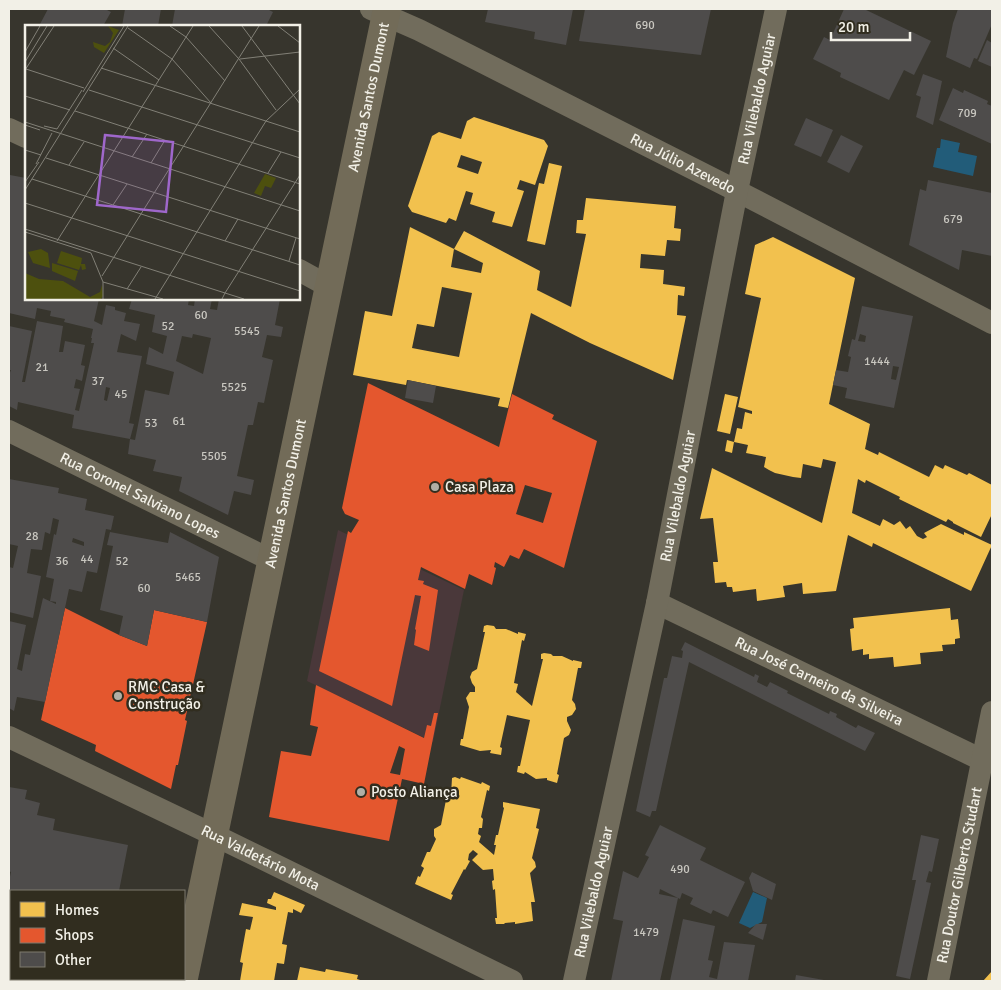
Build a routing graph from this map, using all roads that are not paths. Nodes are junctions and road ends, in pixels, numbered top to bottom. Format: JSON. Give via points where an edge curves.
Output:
{"nodes":[{"id":1,"x":776,"y":9,"type":"edge"},
{"id":2,"x":382,"y":11,"type":"edge"},
{"id":3,"x":9,"y":129,"type":"edge"},
{"id":4,"x":25,"y":137,"type":"edge"},
{"id":5,"x":738,"y":190,"type":"junction"},
{"id":6,"x":300,"y":271,"type":"edge"},
{"id":7,"x":328,"y":286,"type":"junction"},
{"id":8,"x":992,"y":323,"type":"edge"},
{"id":9,"x":9,"y":431,"type":"edge"},
{"id":10,"x":271,"y":560,"type":"junction"},
{"id":11,"x":657,"y":603,"type":"junction"},
{"id":12,"x":992,"y":712,"type":"edge"},
{"id":13,"x":9,"y":737,"type":"edge"},
{"id":14,"x":982,"y":760,"type":"junction"},
{"id":15,"x":214,"y":835,"type":"junction"},
{"id":16,"x":185,"y":970,"type":"edge"},
{"id":17,"x":512,"y":981,"type":"edge"},
{"id":18,"x":574,"y":981,"type":"edge"},
{"id":19,"x":938,"y":981,"type":"edge"}],
"edges":[{"from":1,"to":5,"type":"street","name":"Rua Vilebaldo Aguiar"},
{"from":2,"to":5,"type":"street","name":"Rua Júlio Azevedo"},
{"from":2,"to":7,"type":"main road","name":"Avenida Santos Dumont"},
{"from":3,"to":4,"type":"street"},
{"from":5,"to":8,"type":"street","name":"Rua Júlio Azevedo"},
{"from":5,"to":11,"type":"street","name":"Rua Vilebaldo Aguiar"},
{"from":6,"to":7,"type":"street"},
{"from":7,"to":10,"type":"main road","name":"Avenida Santos Dumont"},
{"from":9,"to":10,"type":"street","name":"Rua Coronel Salviano Lopes"},
{"from":10,"to":15,"type":"main road","name":"Avenida Santos Dumont"},
{"from":11,"to":14,"type":"street","name":"Rua José Carneiro da Silveira"},
{"from":11,"to":18,"type":"street","name":"Rua Vilebaldo Aguiar"},
{"from":12,"to":14,"type":"street","name":"Rua Doutor Gilberto Studart"},
{"from":13,"to":15,"type":"street","name":"Rua Valdetário Mota"},
{"from":14,"to":19,"type":"street","name":"Rua Doutor Gilberto Studart"},
{"from":15,"to":16,"type":"main road","name":"Avenida Santos Dumont"},
{"from":15,"to":17,"type":"street","name":"Rua Valdetário Mota"}]}
